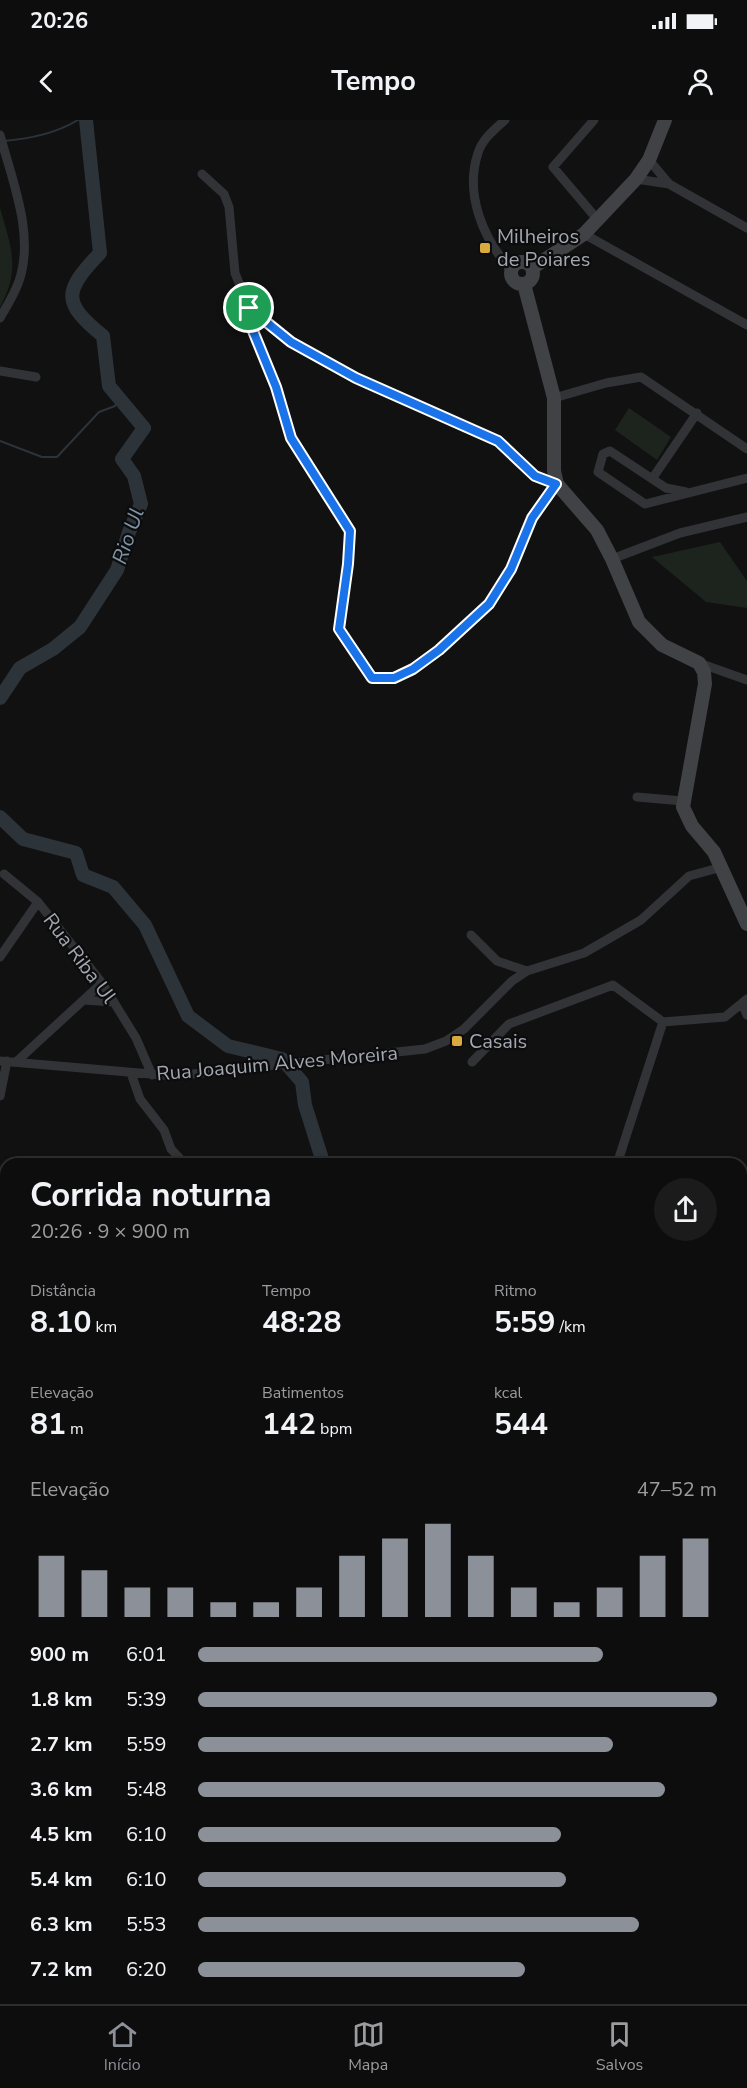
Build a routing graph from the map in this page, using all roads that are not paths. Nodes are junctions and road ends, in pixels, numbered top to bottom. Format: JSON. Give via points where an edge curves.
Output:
{"nodes":[{"id":1,"x":505,"y":120,"type":"edge"},
{"id":2,"x":594,"y":120,"type":"edge"},
{"id":3,"x":664,"y":120,"type":"edge"},
{"id":4,"x":0,"y":136,"type":"edge"},
{"id":5,"x":648,"y":160,"type":"junction"},
{"id":6,"x":202,"y":174,"type":"dead end"},
{"id":7,"x":636,"y":179,"type":"junction"},
{"id":8,"x":669,"y":184,"type":"junction"},
{"id":9,"x":597,"y":219,"type":"junction"},
{"id":10,"x":747,"y":228,"type":"edge"},
{"id":11,"x":584,"y":234,"type":"junction"},
{"id":12,"x":532,"y":268,"type":"junction"},
{"id":13,"x":511,"y":270,"type":"junction"},
{"id":14,"x":524,"y":284,"type":"junction"},
{"id":15,"x":249,"y":308,"type":"junction"},
{"id":16,"x":0,"y":318,"type":"edge"},
{"id":17,"x":747,"y":325,"type":"edge"},
{"id":18,"x":0,"y":371,"type":"edge"},
{"id":19,"x":36,"y":377,"type":"dead end"},
{"id":20,"x":554,"y":398,"type":"junction"},
{"id":21,"x":697,"y":413,"type":"junction"},
{"id":22,"x":745,"y":446,"type":"edge"},
{"id":23,"x":747,"y":478,"type":"edge"},
{"id":24,"x":652,"y":479,"type":"junction"},
{"id":25,"x":556,"y":484,"type":"junction"},
{"id":26,"x":686,"y":492,"type":"junction"},
{"id":27,"x":747,"y":517,"type":"edge"},
{"id":28,"x":612,"y":559,"type":"junction"},
{"id":29,"x":699,"y":663,"type":"junction"},
{"id":30,"x":747,"y":680,"type":"edge"},
{"id":31,"x":637,"y":796,"type":"dead end"},
{"id":32,"x":683,"y":801,"type":"junction"},
{"id":33,"x":722,"y":867,"type":"junction"},
{"id":34,"x":4,"y":874,"type":"dead end"},
{"id":35,"x":38,"y":902,"type":"junction"},
{"id":36,"x":747,"y":924,"type":"edge"},
{"id":37,"x":471,"y":935,"type":"dead end"},
{"id":38,"x":0,"y":957,"type":"edge"},
{"id":39,"x":527,"y":971,"type":"junction"},
{"id":40,"x":102,"y":983,"type":"junction"},
{"id":41,"x":84,"y":1000,"type":"junction"},
{"id":42,"x":745,"y":1001,"type":"edge"},
{"id":43,"x":114,"y":1002,"type":"junction"},
{"id":44,"x":747,"y":1015,"type":"edge"},
{"id":45,"x":663,"y":1022,"type":"junction"},
{"id":46,"x":141,"y":1054,"type":"junction"},
{"id":47,"x":8,"y":1061,"type":"edge"},
{"id":48,"x":472,"y":1062,"type":"dead end"},
{"id":49,"x":133,"y":1073,"type":"junction"},
{"id":50,"x":152,"y":1075,"type":"junction"},
{"id":51,"x":0,"y":1096,"type":"edge"},
{"id":52,"x":179,"y":1158,"type":"edge"},
{"id":53,"x":619,"y":1158,"type":"edge"}],
"edges":[{"from":1,"to":13,"type":"street","via":[[478,151],[475,193],[491,247]]},
{"from":2,"to":9,"type":"street","via":[[553,167]]},
{"from":3,"to":5,"type":"street"},
{"from":4,"to":16,"type":"street","via":[[21,208],[23,260],[20,280]]},
{"from":5,"to":7,"type":"street"},
{"from":5,"to":8,"type":"street"},
{"from":6,"to":15,"type":"street","via":[[224,194],[229,207],[235,273]]},
{"from":7,"to":8,"type":"street"},
{"from":7,"to":9,"type":"street"},
{"from":8,"to":10,"type":"street"},
{"from":9,"to":11,"type":"street"},
{"from":11,"to":12,"type":"street"},
{"from":11,"to":17,"type":"street"},
{"from":12,"to":13,"type":"street","via":[[523,262]]},
{"from":12,"to":14,"type":"street","via":[[532,278]]},
{"from":13,"to":14,"type":"street","via":[[514,281]]},
{"from":14,"to":20,"type":"street"},
{"from":15,"to":25,"type":"street","via":[[291,342],[356,378],[498,441],[535,476]]},
{"from":15,"to":25,"type":"street","via":[[251,326],[276,387],[291,438],[350,531],[339,629],[372,678],[394,678],[413,669],[489,604],[511,569],[532,518]]},
{"from":18,"to":19,"type":"street"},
{"from":20,"to":21,"type":"street","via":[[641,377]]},
{"from":20,"to":25,"type":"street"},
{"from":21,"to":22,"type":"street"},
{"from":21,"to":24,"type":"street"},
{"from":23,"to":26,"type":"street"},
{"from":24,"to":26,"type":"street","via":[[666,488]]},
{"from":24,"to":26,"type":"street","via":[[610,450],[603,454],[598,472],[645,504]]},
{"from":25,"to":28,"type":"street","via":[[597,530]]},
{"from":27,"to":28,"type":"street","via":[[680,533]]},
{"from":28,"to":29,"type":"street","via":[[633,612],[646,630],[662,645]]},
{"from":29,"to":30,"type":"street"},
{"from":29,"to":32,"type":"street","via":[[705,684]]},
{"from":31,"to":32,"type":"street"},
{"from":32,"to":33,"type":"street","via":[[692,826]]},
{"from":33,"to":36,"type":"street"},
{"from":33,"to":39,"type":"street","name":"Rua Joaquim Alves Moreira","via":[[689,876],[641,920],[584,953]]},
{"from":34,"to":35,"type":"street","name":"Rua Riba Ul"},
{"from":35,"to":38,"type":"street"},
{"from":35,"to":40,"type":"street","name":"Rua Riba Ul"},
{"from":37,"to":39,"type":"street","via":[[497,961]]},
{"from":39,"to":50,"type":"street","name":"Rua Joaquim Alves Moreira","via":[[464,1029],[425,1049],[269,1067]]},
{"from":40,"to":41,"type":"street"},
{"from":40,"to":43,"type":"street","name":"Rua Riba Ul"},
{"from":41,"to":43,"type":"street"},
{"from":41,"to":47,"type":"street"},
{"from":42,"to":44,"type":"street"},
{"from":42,"to":45,"type":"street","via":[[725,1017]]},
{"from":43,"to":46,"type":"street","name":"Rua Riba Ul"},
{"from":45,"to":48,"type":"street","via":[[613,984],[509,1024]]},
{"from":45,"to":53,"type":"street"},
{"from":46,"to":49,"type":"street"},
{"from":46,"to":50,"type":"street","name":"Rua Riba Ul"},
{"from":47,"to":49,"type":"street","name":"Rua Joaquim Alves Moreira"},
{"from":47,"to":51,"type":"street"},
{"from":49,"to":50,"type":"street","name":"Rua Joaquim Alves Moreira"},
{"from":49,"to":52,"type":"street","via":[[140,1099]]}]}
